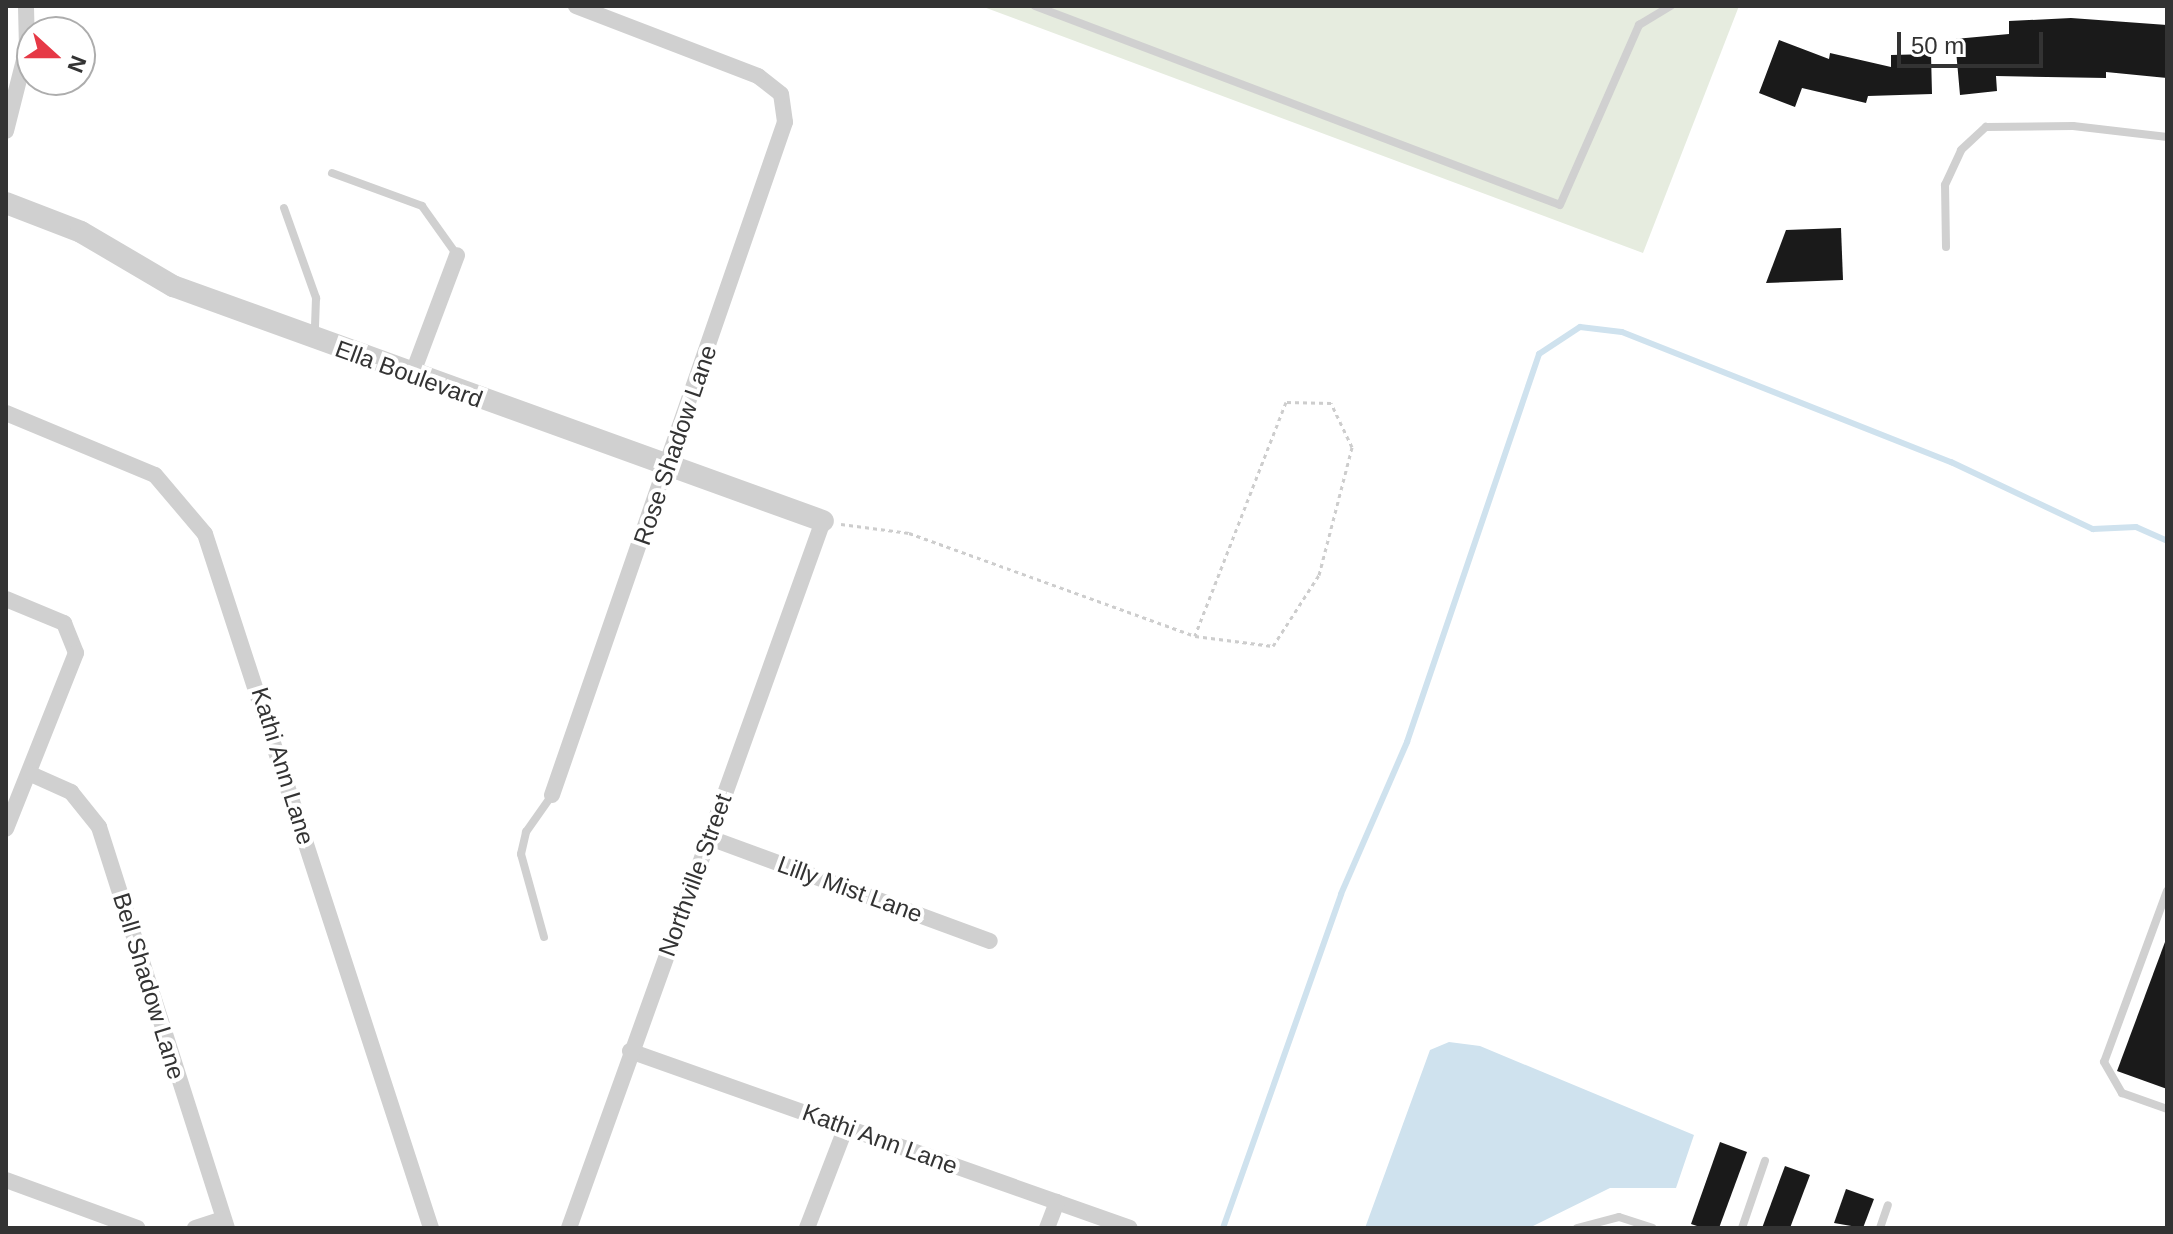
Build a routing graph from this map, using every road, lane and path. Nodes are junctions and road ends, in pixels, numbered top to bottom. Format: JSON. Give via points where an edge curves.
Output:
{"nodes":[{"id":1,"x":26,"y":6,"type":"edge"},
{"id":2,"x":576,"y":6,"type":"edge"},
{"id":3,"x":1035,"y":6,"type":"edge"},
{"id":4,"x":1671,"y":6,"type":"edge"},
{"id":5,"x":6,"y":131,"type":"edge"},
{"id":6,"x":2167,"y":137,"type":"edge"},
{"id":7,"x":332,"y":173,"type":"dead end"},
{"id":8,"x":6,"y":203,"type":"edge"},
{"id":9,"x":284,"y":208,"type":"dead end"},
{"id":10,"x":1946,"y":247,"type":"dead end"},
{"id":11,"x":457,"y":255,"type":"joint"},
{"id":12,"x":315,"y":339,"type":"junction"},
{"id":13,"x":412,"y":375,"type":"junction"},
{"id":14,"x":6,"y":413,"type":"edge"},
{"id":15,"x":667,"y":468,"type":"junction"},
{"id":16,"x":823,"y":521,"type":"junction"},
{"id":17,"x":6,"y":599,"type":"edge"},
{"id":18,"x":1195,"y":636,"type":"junction"},
{"id":19,"x":33,"y":775,"type":"junction"},
{"id":20,"x":552,"y":795,"type":"joint"},
{"id":21,"x":6,"y":829,"type":"edge"},
{"id":22,"x":710,"y":838,"type":"junction"},
{"id":23,"x":2167,"y":891,"type":"edge"},
{"id":24,"x":544,"y":937,"type":"dead end"},
{"id":25,"x":990,"y":941,"type":"dead end"},
{"id":26,"x":630,"y":1051,"type":"junction"},
{"id":27,"x":2167,"y":1109,"type":"edge"},
{"id":28,"x":846,"y":1127,"type":"junction"},
{"id":29,"x":1765,"y":1161,"type":"dead end"},
{"id":30,"x":6,"y":1180,"type":"edge"},
{"id":31,"x":1057,"y":1202,"type":"junction"},
{"id":32,"x":1888,"y":1205,"type":"dead end"},
{"id":33,"x":225,"y":1223,"type":"edge"},
{"id":34,"x":137,"y":1228,"type":"edge"},
{"id":35,"x":195,"y":1228,"type":"edge"},
{"id":36,"x":431,"y":1228,"type":"edge"},
{"id":37,"x":569,"y":1228,"type":"edge"},
{"id":38,"x":807,"y":1228,"type":"edge"},
{"id":39,"x":1047,"y":1228,"type":"edge"},
{"id":40,"x":1130,"y":1228,"type":"edge"},
{"id":41,"x":1577,"y":1228,"type":"edge"},
{"id":42,"x":1652,"y":1228,"type":"edge"},
{"id":43,"x":1742,"y":1228,"type":"edge"},
{"id":44,"x":1880,"y":1228,"type":"edge"}],
"edges":[{"from":1,"to":5,"type":"street","via":[[27,48]]},
{"from":2,"to":15,"type":"street","name":"Rose Shadow Lane","via":[[758,76],[781,94],[780,146]]},
{"from":3,"to":4,"type":"lane","via":[[1560,205],[1639,25]]},
{"from":6,"to":10,"type":"lane","via":[[2073,126],[1986,127],[1961,150],[1945,185]]},
{"from":7,"to":11,"type":"lane","via":[[422,206]]},
{"from":8,"to":12,"type":"street","name":"Ella Boulevard","via":[[81,232],[173,286]]},
{"from":9,"to":12,"type":"lane","via":[[316,298]]},
{"from":11,"to":13,"type":"street"},
{"from":12,"to":13,"type":"street","name":"Ella Boulevard"},
{"from":13,"to":15,"type":"street","name":"Ella Boulevard"},
{"from":14,"to":36,"type":"street","name":"Kathi Ann Lane","via":[[155,475],[205,534]]},
{"from":15,"to":16,"type":"street","name":"Ella Boulevard"},
{"from":15,"to":20,"type":"street","name":"Rose Shadow Lane"},
{"from":16,"to":18,"type":"path","via":[[909,533]]},
{"from":16,"to":22,"type":"street","name":"Northville Street"},
{"from":17,"to":19,"type":"street","via":[[64,623],[74,638],[71,670]]},
{"from":18,"to":18,"type":"path","via":[[1273,646],[1319,575],[1352,447],[1331,403],[1286,402]]},
{"from":19,"to":21,"type":"street"},
{"from":19,"to":33,"type":"street","name":"Bell Shadow Lane","via":[[71,792],[99,827]]},
{"from":20,"to":24,"type":"lane","via":[[521,854]]},
{"from":22,"to":25,"type":"street","name":"Lilly Mist Lane"},
{"from":22,"to":26,"type":"street","name":"Northville Street"},
{"from":23,"to":27,"type":"lane","via":[[2104,1062],[2122,1093]]},
{"from":26,"to":28,"type":"street","name":"Kathi Ann Lane"},
{"from":26,"to":37,"type":"street","name":"Northville Street"},
{"from":28,"to":31,"type":"street","name":"Kathi Ann Lane"},
{"from":28,"to":38,"type":"street"},
{"from":29,"to":43,"type":"lane"},
{"from":30,"to":34,"type":"street"},
{"from":31,"to":39,"type":"street"},
{"from":31,"to":40,"type":"street","name":"Kathi Ann Lane"},
{"from":32,"to":44,"type":"lane"},
{"from":33,"to":35,"type":"street"},
{"from":41,"to":42,"type":"lane","via":[[1619,1217]]}]}
